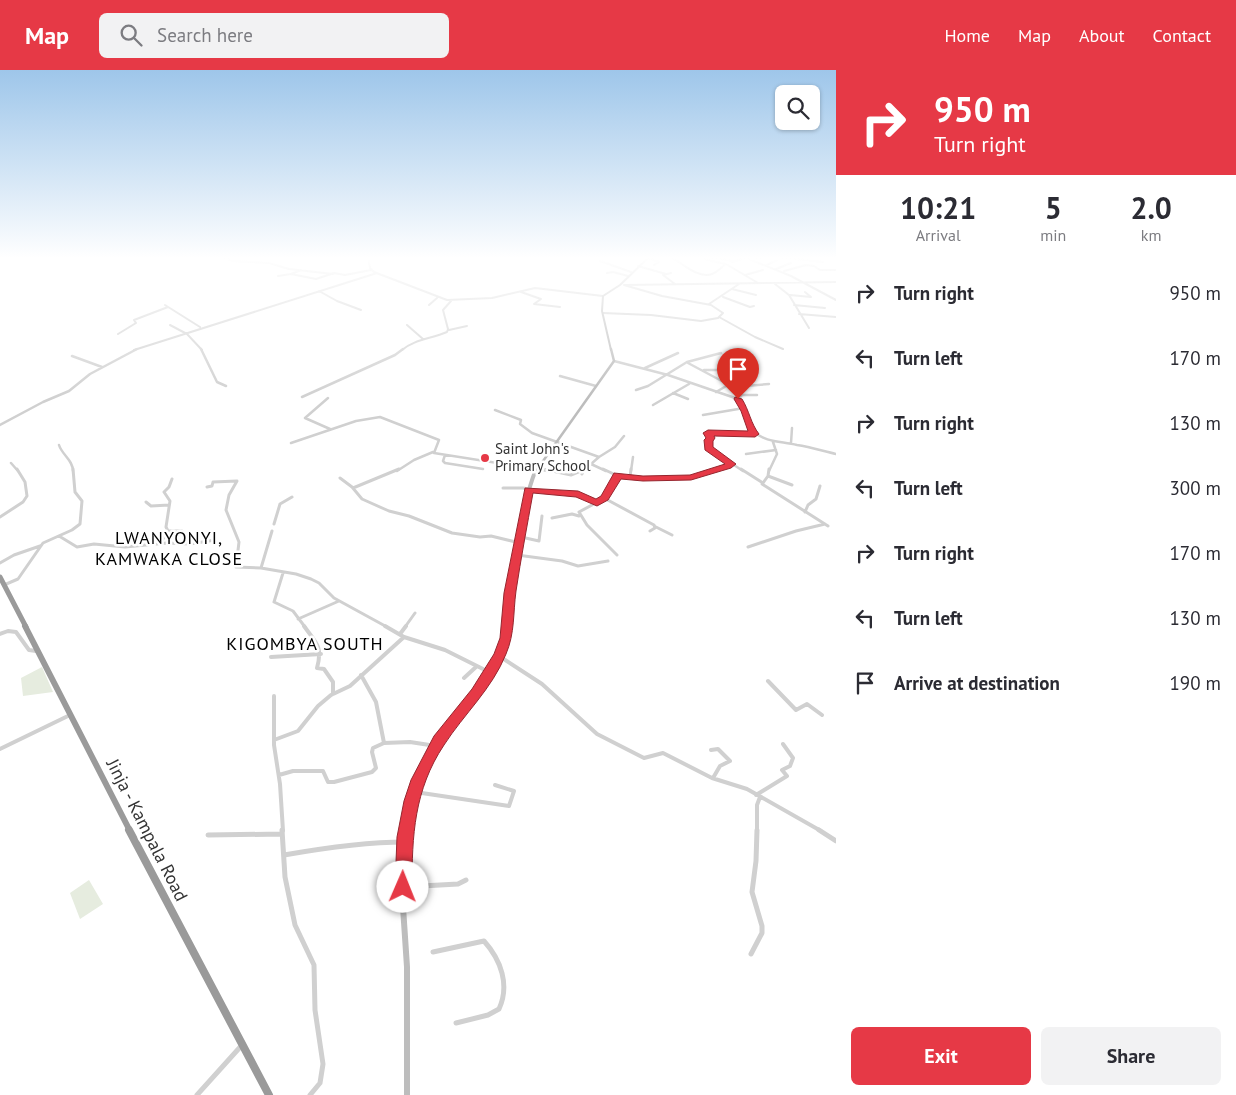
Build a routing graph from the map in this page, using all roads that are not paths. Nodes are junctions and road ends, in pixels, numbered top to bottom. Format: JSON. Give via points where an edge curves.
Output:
{"nodes":[{"id":1,"x":278,"y":305,"type":"edge"},
{"id":2,"x":347,"y":305,"type":"edge"},
{"id":3,"x":448,"y":305,"type":"edge"},
{"id":4,"x":541,"y":305,"type":"edge"},
{"id":5,"x":601,"y":305,"type":"edge"},
{"id":6,"x":710,"y":305,"type":"edge"},
{"id":7,"x":744,"y":305,"type":"edge"},
{"id":8,"x":794,"y":305,"type":"joint"},
{"id":9,"x":754,"y":306,"type":"dead end"},
{"id":10,"x":560,"y":307,"type":"dead end"},
{"id":11,"x":825,"y":308,"type":"dead end"},
{"id":12,"x":361,"y":310,"type":"dead end"},
{"id":13,"x":603,"y":313,"type":"junction"},
{"id":14,"x":799,"y":314,"type":"junction"},
{"id":15,"x":719,"y":317,"type":"junction"},
{"id":16,"x":836,"y":317,"type":"edge"},
{"id":17,"x":407,"y":325,"type":"dead end"},
{"id":18,"x":170,"y":326,"type":"dead end"},
{"id":19,"x":467,"y":326,"type":"dead end"},
{"id":20,"x":201,"y":328,"type":"junction"},
{"id":21,"x":809,"y":328,"type":"dead end"},
{"id":22,"x":449,"y":330,"type":"junction"},
{"id":23,"x":186,"y":333,"type":"junction"},
{"id":24,"x":118,"y":334,"type":"dead end"},
{"id":25,"x":424,"y":339,"type":"junction"},
{"id":26,"x":783,"y":349,"type":"dead end"},
{"id":27,"x":678,"y":353,"type":"dead end"},
{"id":28,"x":721,"y":353,"type":"dead end"},
{"id":29,"x":72,"y":356,"type":"dead end"},
{"id":30,"x":614,"y":361,"type":"junction"},
{"id":31,"x":687,"y":362,"type":"junction"},
{"id":32,"x":102,"y":367,"type":"junction"},
{"id":33,"x":645,"y":368,"type":"junction"},
{"id":34,"x":742,"y":370,"type":"dead end"},
{"id":35,"x":703,"y":371,"type":"junction"},
{"id":36,"x":668,"y":375,"type":"junction"},
{"id":37,"x":560,"y":376,"type":"dead end"},
{"id":38,"x":690,"y":384,"type":"junction"},
{"id":39,"x":728,"y":384,"type":"junction"},
{"id":40,"x":769,"y":384,"type":"dead end"},
{"id":41,"x":226,"y":386,"type":"dead end"},
{"id":42,"x":596,"y":386,"type":"junction"},
{"id":43,"x":636,"y":390,"type":"dead end"},
{"id":44,"x":716,"y":392,"type":"junction"},
{"id":45,"x":673,"y":393,"type":"junction"},
{"id":46,"x":758,"y":395,"type":"dead end"},
{"id":47,"x":302,"y":397,"type":"dead end"},
{"id":48,"x":328,"y":398,"type":"dead end"},
{"id":49,"x":688,"y":399,"type":"dead end"},
{"id":50,"x":738,"y":399,"type":"junction"},
{"id":51,"x":653,"y":404,"type":"dead end"},
{"id":52,"x":744,"y":408,"type":"junction"},
{"id":53,"x":495,"y":410,"type":"dead end"},
{"id":54,"x":703,"y":415,"type":"dead end"},
{"id":55,"x":0,"y":425,"type":"edge"},
{"id":56,"x":792,"y":428,"type":"dead end"},
{"id":57,"x":331,"y":429,"type":"junction"},
{"id":58,"x":755,"y":434,"type":"junction"},
{"id":59,"x":624,"y":436,"type":"dead end"},
{"id":60,"x":556,"y":442,"type":"junction"},
{"id":61,"x":773,"y":442,"type":"junction"},
{"id":62,"x":291,"y":443,"type":"dead end"},
{"id":63,"x":791,"y":443,"type":"junction"},
{"id":64,"x":59,"y":445,"type":"dead end"},
{"id":65,"x":776,"y":450,"type":"junction"},
{"id":66,"x":433,"y":452,"type":"junction"},
{"id":67,"x":746,"y":454,"type":"dead end"},
{"id":68,"x":836,"y":454,"type":"edge"},
{"id":69,"x":444,"y":455,"type":"junction"},
{"id":70,"x":599,"y":457,"type":"junction"},
{"id":71,"x":633,"y":458,"type":"dead end"},
{"id":72,"x":11,"y":463,"type":"dead end"},
{"id":73,"x":591,"y":464,"type":"junction"},
{"id":74,"x":731,"y":464,"type":"junction"},
{"id":75,"x":537,"y":468,"type":"junction"},
{"id":76,"x":483,"y":469,"type":"dead end"},
{"id":77,"x":618,"y":476,"type":"junction"},
{"id":78,"x":768,"y":476,"type":"junction"},
{"id":79,"x":630,"y":477,"type":"junction"},
{"id":80,"x":340,"y":478,"type":"dead end"},
{"id":81,"x":172,"y":479,"type":"dead end"},
{"id":82,"x":762,"y":483,"type":"junction"},
{"id":83,"x":792,"y":485,"type":"dead end"},
{"id":84,"x":820,"y":486,"type":"dead end"},
{"id":85,"x":207,"y":487,"type":"dead end"},
{"id":86,"x":353,"y":488,"type":"junction"},
{"id":87,"x":503,"y":488,"type":"dead end"},
{"id":88,"x":528,"y":490,"type":"junction"},
{"id":89,"x":292,"y":497,"type":"dead end"},
{"id":90,"x":604,"y":498,"type":"junction"},
{"id":91,"x":146,"y":502,"type":"dead end"},
{"id":92,"x":597,"y":503,"type":"junction"},
{"id":93,"x":169,"y":505,"type":"junction"},
{"id":94,"x":805,"y":512,"type":"junction"},
{"id":95,"x":542,"y":516,"type":"dead end"},
{"id":96,"x":580,"y":516,"type":"junction"},
{"id":97,"x":0,"y":517,"type":"edge"},
{"id":98,"x":552,"y":518,"type":"dead end"},
{"id":99,"x":274,"y":524,"type":"dead end"},
{"id":100,"x":656,"y":527,"type":"junction"},
{"id":101,"x":168,"y":531,"type":"junction"},
{"id":102,"x":182,"y":531,"type":"dead end"},
{"id":103,"x":272,"y":531,"type":"dead end"},
{"id":104,"x":650,"y":531,"type":"dead end"},
{"id":105,"x":672,"y":535,"type":"dead end"},
{"id":106,"x":59,"y":536,"type":"junction"},
{"id":107,"x":521,"y":537,"type":"junction"},
{"id":108,"x":215,"y":540,"type":"dead end"},
{"id":109,"x":161,"y":543,"type":"junction"},
{"id":110,"x":520,"y":543,"type":"junction"},
{"id":111,"x":40,"y":546,"type":"junction"},
{"id":112,"x":748,"y":547,"type":"dead end"},
{"id":113,"x":517,"y":555,"type":"junction"},
{"id":114,"x":616,"y":555,"type":"dead end"},
{"id":115,"x":608,"y":561,"type":"dead end"},
{"id":116,"x":0,"y":563,"type":"edge"},
{"id":117,"x":261,"y":568,"type":"junction"},
{"id":118,"x":283,"y":573,"type":"junction"},
{"id":119,"x":0,"y":577,"type":"edge"},
{"id":120,"x":4,"y":584,"type":"junction"},
{"id":121,"x":339,"y":601,"type":"junction"},
{"id":122,"x":414,"y":613,"type":"dead end"},
{"id":123,"x":298,"y":619,"type":"junction"},
{"id":124,"x":0,"y":634,"type":"edge"},
{"id":125,"x":402,"y":635,"type":"junction"},
{"id":126,"x":36,"y":650,"type":"junction"},
{"id":127,"x":320,"y":654,"type":"junction"},
{"id":128,"x":499,"y":656,"type":"junction"},
{"id":129,"x":271,"y":657,"type":"dead end"},
{"id":130,"x":477,"y":666,"type":"junction"},
{"id":131,"x":489,"y":672,"type":"junction"},
{"id":132,"x":362,"y":675,"type":"junction"},
{"id":133,"x":464,"y":678,"type":"dead end"},
{"id":134,"x":768,"y":681,"type":"dead end"},
{"id":135,"x":333,"y":694,"type":"junction"},
{"id":136,"x":274,"y":696,"type":"dead end"},
{"id":137,"x":70,"y":714,"type":"junction"},
{"id":138,"x":822,"y":715,"type":"dead end"},
{"id":139,"x":274,"y":740,"type":"junction"},
{"id":140,"x":384,"y":743,"type":"junction"},
{"id":141,"x":784,"y":744,"type":"dead end"},
{"id":142,"x":436,"y":746,"type":"junction"},
{"id":143,"x":0,"y":749,"type":"edge"},
{"id":144,"x":711,"y":750,"type":"dead end"},
{"id":145,"x":279,"y":775,"type":"junction"},
{"id":146,"x":713,"y":778,"type":"junction"},
{"id":147,"x":495,"y":785,"type":"dead end"},
{"id":148,"x":414,"y":792,"type":"junction"},
{"id":149,"x":758,"y":796,"type":"junction"},
{"id":150,"x":282,"y":834,"type":"junction"},
{"id":151,"x":208,"y":835,"type":"dead end"},
{"id":152,"x":836,"y":841,"type":"edge"},
{"id":153,"x":405,"y":842,"type":"junction"},
{"id":154,"x":284,"y":855,"type":"junction"},
{"id":155,"x":466,"y":880,"type":"dead end"},
{"id":156,"x":403,"y":887,"type":"junction"},
{"id":157,"x":433,"y":952,"type":"dead end"},
{"id":158,"x":752,"y":954,"type":"dead end"},
{"id":159,"x":456,"y":1023,"type":"dead end"},
{"id":160,"x":243,"y":1044,"type":"junction"},
{"id":161,"x":197,"y":1095,"type":"edge"},
{"id":162,"x":270,"y":1095,"type":"edge"},
{"id":163,"x":310,"y":1095,"type":"edge"},
{"id":164,"x":407,"y":1095,"type":"edge"}],
"edges":[{"from":1,"to":20,"type":"street"},
{"from":2,"to":12,"type":"street"},
{"from":3,"to":22,"type":"street","via":[[443,310]]},
{"from":4,"to":10,"type":"street"},
{"from":5,"to":13,"type":"street"},
{"from":6,"to":15,"type":"street","via":[[723,312]]},
{"from":7,"to":9,"type":"street"},
{"from":8,"to":11,"type":"street"},
{"from":8,"to":14,"type":"street"},
{"from":13,"to":15,"type":"street","via":[[700,321]]},
{"from":13,"to":30,"type":"street"},
{"from":14,"to":16,"type":"street"},
{"from":14,"to":21,"type":"street"},
{"from":15,"to":26,"type":"street"},
{"from":17,"to":25,"type":"street"},
{"from":18,"to":23,"type":"street"},
{"from":19,"to":22,"type":"street"},
{"from":20,"to":23,"type":"street"},
{"from":20,"to":24,"type":"street","via":[[166,306],[134,320],[136,324]]},
{"from":22,"to":25,"type":"street"},
{"from":23,"to":32,"type":"street","via":[[132,351]]},
{"from":23,"to":41,"type":"street","via":[[206,354],[217,382]]},
{"from":25,"to":47,"type":"street"},
{"from":27,"to":33,"type":"street"},
{"from":28,"to":31,"type":"street"},
{"from":29,"to":32,"type":"street"},
{"from":30,"to":33,"type":"street"},
{"from":30,"to":42,"type":"street"},
{"from":31,"to":35,"type":"street"},
{"from":31,"to":36,"type":"street"},
{"from":32,"to":55,"type":"street","via":[[72,390]]},
{"from":33,"to":36,"type":"street"},
{"from":34,"to":35,"type":"street"},
{"from":35,"to":39,"type":"street"},
{"from":36,"to":38,"type":"street"},
{"from":36,"to":43,"type":"street"},
{"from":37,"to":42,"type":"street"},
{"from":38,"to":44,"type":"street"},
{"from":38,"to":45,"type":"street"},
{"from":39,"to":40,"type":"street"},
{"from":39,"to":44,"type":"street"},
{"from":42,"to":60,"type":"street"},
{"from":44,"to":50,"type":"street"},
{"from":45,"to":49,"type":"street"},
{"from":45,"to":51,"type":"street"},
{"from":46,"to":50,"type":"street","via":[[742,395]]},
{"from":48,"to":57,"type":"street","via":[[305,418]]},
{"from":50,"to":52,"type":"street"},
{"from":52,"to":54,"type":"street"},
{"from":52,"to":58,"type":"street"},
{"from":53,"to":60,"type":"street","via":[[521,420],[520,424],[532,433]]},
{"from":56,"to":63,"type":"street"},
{"from":57,"to":62,"type":"street"},
{"from":57,"to":66,"type":"street","via":[[380,417],[438,439]]},
{"from":58,"to":61,"type":"street"},
{"from":58,"to":74,"type":"street","via":[[708,433],[711,438],[708,440],[709,448]]},
{"from":59,"to":70,"type":"street","via":[[615,447]]},
{"from":60,"to":70,"type":"street"},
{"from":60,"to":75,"type":"street"},
{"from":61,"to":63,"type":"street"},
{"from":61,"to":65,"type":"street"},
{"from":63,"to":68,"type":"street"},
{"from":64,"to":106,"type":"street","via":[[73,466],[75,492],[81,499],[82,508],[80,524]]},
{"from":65,"to":67,"type":"street"},
{"from":65,"to":78,"type":"street","via":[[778,454]]},
{"from":66,"to":69,"type":"street"},
{"from":66,"to":86,"type":"street","via":[[393,473]]},
{"from":69,"to":75,"type":"street"},
{"from":69,"to":76,"type":"street","via":[[445,463]]},
{"from":70,"to":73,"type":"street"},
{"from":71,"to":79,"type":"street"},
{"from":72,"to":97,"type":"street","via":[[23,475],[27,496]]},
{"from":73,"to":75,"type":"street","via":[[582,472],[571,475]]},
{"from":73,"to":77,"type":"street"},
{"from":74,"to":79,"type":"street","via":[[691,478]]},
{"from":74,"to":82,"type":"street"},
{"from":75,"to":88,"type":"street"},
{"from":77,"to":79,"type":"street"},
{"from":77,"to":90,"type":"street"},
{"from":78,"to":82,"type":"street"},
{"from":78,"to":83,"type":"street"},
{"from":80,"to":86,"type":"street"},
{"from":81,"to":93,"type":"street","via":[[164,492]]},
{"from":82,"to":94,"type":"street"},
{"from":84,"to":94,"type":"street","via":[[816,500],[808,505]]},
{"from":85,"to":117,"type":"street","via":[[213,482],[237,481],[229,495],[226,510],[239,542],[236,566]]},
{"from":86,"to":110,"type":"street","via":[[366,501],[452,533],[491,536]]},
{"from":87,"to":88,"type":"street"},
{"from":88,"to":92,"type":"street","via":[[578,494]]},
{"from":88,"to":107,"type":"street"},
{"from":89,"to":99,"type":"street","via":[[280,504]]},
{"from":90,"to":92,"type":"street"},
{"from":90,"to":100,"type":"street"},
{"from":91,"to":93,"type":"street","via":[[151,506]]},
{"from":92,"to":96,"type":"street","via":[[580,511]]},
{"from":93,"to":101,"type":"street"},
{"from":94,"to":112,"type":"street","via":[[826,525]]},
{"from":95,"to":107,"type":"street","via":[[539,541]]},
{"from":96,"to":98,"type":"street","via":[[572,514]]},
{"from":96,"to":114,"type":"street"},
{"from":100,"to":104,"type":"street"},
{"from":100,"to":105,"type":"street"},
{"from":101,"to":102,"type":"street"},
{"from":101,"to":109,"type":"street"},
{"from":103,"to":117,"type":"street"},
{"from":106,"to":109,"type":"street","via":[[76,547]]},
{"from":106,"to":111,"type":"street"},
{"from":107,"to":110,"type":"street"},
{"from":108,"to":109,"type":"street","via":[[190,544]]},
{"from":110,"to":113,"type":"street"},
{"from":111,"to":116,"type":"street"},
{"from":111,"to":120,"type":"street","via":[[18,579]]},
{"from":113,"to":115,"type":"street","via":[[576,566]]},
{"from":113,"to":128,"type":"street","via":[[506,638]]},
{"from":117,"to":118,"type":"street"},
{"from":118,"to":121,"type":"street","via":[[300,574],[316,581]]},
{"from":118,"to":123,"type":"street","via":[[274,602],[293,611]]},
{"from":119,"to":120,"type":"highway","name":"Jinja - Kampala Road"},
{"from":120,"to":126,"type":"highway","name":"Jinja - Kampala Road"},
{"from":121,"to":123,"type":"street"},
{"from":121,"to":125,"type":"street"},
{"from":122,"to":125,"type":"street"},
{"from":123,"to":127,"type":"street","via":[[317,644]]},
{"from":124,"to":126,"type":"street","via":[[16,632],[29,650]]},
{"from":125,"to":130,"type":"street","via":[[445,650]]},
{"from":125,"to":132,"type":"street"},
{"from":126,"to":137,"type":"highway","name":"Jinja - Kampala Road"},
{"from":127,"to":129,"type":"street"},
{"from":127,"to":135,"type":"street","via":[[317,668],[324,669],[333,682]]},
{"from":128,"to":131,"type":"street"},
{"from":128,"to":146,"type":"street","via":[[542,684],[597,734],[644,758],[663,753]]},
{"from":130,"to":131,"type":"street"},
{"from":130,"to":133,"type":"street"},
{"from":131,"to":142,"type":"street"},
{"from":132,"to":135,"type":"street","via":[[350,686]]},
{"from":132,"to":140,"type":"street","via":[[376,702]]},
{"from":134,"to":138,"type":"street","via":[[796,710],[807,704]]},
{"from":135,"to":139,"type":"street","via":[[318,706],[298,731]]},
{"from":136,"to":139,"type":"street"},
{"from":137,"to":143,"type":"street"},
{"from":137,"to":160,"type":"highway","name":"Jinja - Kampala Road"},
{"from":139,"to":145,"type":"street"},
{"from":140,"to":142,"type":"street"},
{"from":140,"to":145,"type":"street","via":[[373,748],[376,768],[372,772],[334,782],[328,782],[323,771],[293,771]]},
{"from":141,"to":149,"type":"street","via":[[794,758],[790,766],[782,770],[787,776]]},
{"from":142,"to":148,"type":"street"},
{"from":144,"to":146,"type":"street","via":[[718,749],[730,761],[720,766]]},
{"from":145,"to":150,"type":"street"},
{"from":146,"to":149,"type":"street"},
{"from":147,"to":148,"type":"street","via":[[514,791],[509,806]]},
{"from":148,"to":153,"type":"street"},
{"from":149,"to":152,"type":"street"},
{"from":149,"to":158,"type":"street","via":[[752,892],[762,933]]},
{"from":150,"to":151,"type":"street"},
{"from":150,"to":154,"type":"street"},
{"from":153,"to":154,"type":"street","via":[[336,846]]},
{"from":153,"to":156,"type":"street"},
{"from":154,"to":163,"type":"street","via":[[291,912],[314,965],[315,1010],[323,1064],[320,1083]]},
{"from":155,"to":156,"type":"street","via":[[458,884]]},
{"from":156,"to":164,"type":"street"},
{"from":157,"to":159,"type":"street","via":[[484,941],[494,953],[502,973],[505,994],[499,1009]]},
{"from":160,"to":161,"type":"street"},
{"from":160,"to":162,"type":"highway","name":"Jinja - Kampala Road"}]}
